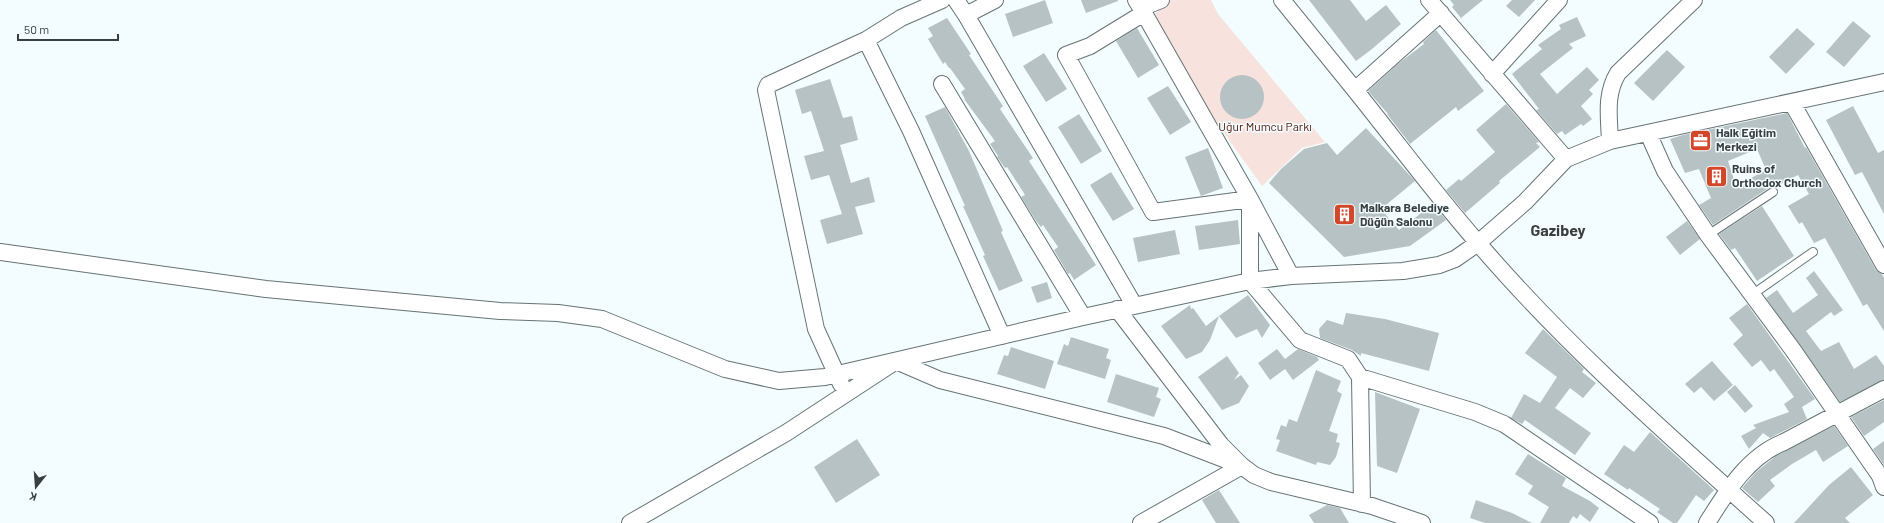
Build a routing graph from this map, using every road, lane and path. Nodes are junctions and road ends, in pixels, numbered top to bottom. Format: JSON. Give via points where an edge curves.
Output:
{"nodes":[{"id":1,"x":942,"y":0,"type":"edge"},
{"id":2,"x":956,"y":0,"type":"edge"},
{"id":3,"x":995,"y":0,"type":"edge"},
{"id":4,"x":1161,"y":0,"type":"edge"},
{"id":5,"x":1282,"y":0,"type":"edge"},
{"id":6,"x":1429,"y":0,"type":"edge"},
{"id":7,"x":1560,"y":0,"type":"edge"},
{"id":8,"x":1694,"y":0,"type":"edge"},
{"id":9,"x":1140,"y":7,"type":"edge"},
{"id":10,"x":1441,"y":13,"type":"junction"},
{"id":11,"x":966,"y":15,"type":"junction"},
{"id":12,"x":866,"y":40,"type":"junction"},
{"id":13,"x":1492,"y":74,"type":"junction"},
{"id":14,"x":1884,"y":82,"type":"edge"},
{"id":15,"x":942,"y":84,"type":"dead end"},
{"id":16,"x":1355,"y":90,"type":"junction"},
{"id":17,"x":1792,"y":103,"type":"junction"},
{"id":18,"x":1648,"y":133,"type":"junction"},
{"id":19,"x":1610,"y":141,"type":"junction"},
{"id":20,"x":1566,"y":159,"type":"junction"},
{"id":21,"x":1773,"y":192,"type":"dead end"},
{"id":22,"x":1250,"y":199,"type":"junction"},
{"id":23,"x":1708,"y":235,"type":"junction"},
{"id":24,"x":1478,"y":243,"type":"junction"},
{"id":25,"x":0,"y":252,"type":"edge"},
{"id":26,"x":1813,"y":252,"type":"dead end"},
{"id":27,"x":1884,"y":265,"type":"edge"},
{"id":28,"x":1291,"y":276,"type":"junction"},
{"id":29,"x":1250,"y":281,"type":"junction"},
{"id":30,"x":1753,"y":294,"type":"junction"},
{"id":31,"x":1134,"y":305,"type":"junction"},
{"id":32,"x":1117,"y":309,"type":"junction"},
{"id":33,"x":1083,"y":317,"type":"junction"},
{"id":34,"x":1002,"y":336,"type":"junction"},
{"id":35,"x":896,"y":361,"type":"junction"},
{"id":36,"x":838,"y":375,"type":"junction"},
{"id":37,"x":1360,"y":377,"type":"junction"},
{"id":38,"x":1884,"y":389,"type":"edge"},
{"id":39,"x":846,"y":395,"type":"junction"},
{"id":40,"x":1836,"y":414,"type":"junction"},
{"id":41,"x":1242,"y":466,"type":"junction"},
{"id":42,"x":1884,"y":487,"type":"edge"},
{"id":43,"x":1728,"y":489,"type":"junction"},
{"id":44,"x":1362,"y":504,"type":"junction"},
{"id":45,"x":630,"y":523,"type":"edge"},
{"id":46,"x":1141,"y":523,"type":"edge"},
{"id":47,"x":1390,"y":523,"type":"edge"},
{"id":48,"x":1405,"y":523,"type":"edge"},
{"id":49,"x":1422,"y":523,"type":"edge"},
{"id":50,"x":1650,"y":523,"type":"edge"},
{"id":51,"x":1707,"y":523,"type":"edge"},
{"id":52,"x":1766,"y":523,"type":"edge"}],
"edges":[{"from":1,"to":12,"type":"street","via":[[902,18]]},
{"from":2,"to":11,"type":"street"},
{"from":3,"to":11,"type":"street"},
{"from":4,"to":9,"type":"street"},
{"from":5,"to":16,"type":"street"},
{"from":6,"to":10,"type":"street"},
{"from":7,"to":13,"type":"street"},
{"from":8,"to":19,"type":"street","via":[[1618,73],[1612,82],[1608,106]]},
{"from":9,"to":22,"type":"street"},
{"from":9,"to":22,"type":"street","via":[[1090,46],[1066,54],[1153,212]]},
{"from":10,"to":13,"type":"street"},
{"from":10,"to":16,"type":"street"},
{"from":11,"to":31,"type":"street"},
{"from":12,"to":34,"type":"street","via":[[911,131]]},
{"from":12,"to":36,"type":"street","via":[[768,85],[766,90],[816,329]]},
{"from":13,"to":20,"type":"street"},
{"from":14,"to":17,"type":"street"},
{"from":15,"to":33,"type":"street"},
{"from":16,"to":24,"type":"street"},
{"from":17,"to":18,"type":"street"},
{"from":17,"to":27,"type":"street"},
{"from":18,"to":19,"type":"street"},
{"from":18,"to":23,"type":"street","via":[[1665,170]]},
{"from":19,"to":20,"type":"street"},
{"from":20,"to":24,"type":"street","via":[[1525,202]]},
{"from":21,"to":23,"type":"lane"},
{"from":22,"to":28,"type":"street"},
{"from":22,"to":29,"type":"street"},
{"from":23,"to":30,"type":"street"},
{"from":24,"to":28,"type":"street","via":[[1455,259],[1423,268]]},
{"from":24,"to":43,"type":"street","via":[[1617,389]]},
{"from":25,"to":36,"type":"street","via":[[266,289],[602,319],[725,369],[779,381]]},
{"from":26,"to":30,"type":"lane"},
{"from":28,"to":29,"type":"street"},
{"from":29,"to":31,"type":"street"},
{"from":29,"to":37,"type":"street","via":[[1300,340],[1348,359]]},
{"from":30,"to":40,"type":"street"},
{"from":31,"to":32,"type":"street"},
{"from":32,"to":33,"type":"street"},
{"from":32,"to":41,"type":"street","via":[[1221,445]]},
{"from":33,"to":34,"type":"street"},
{"from":34,"to":35,"type":"street"},
{"from":35,"to":36,"type":"street"},
{"from":35,"to":39,"type":"street"},
{"from":35,"to":41,"type":"street","via":[[940,380],[1164,436]]},
{"from":36,"to":39,"type":"street"},
{"from":37,"to":44,"type":"street"},
{"from":37,"to":50,"type":"street","via":[[1475,412],[1504,424]]},
{"from":38,"to":40,"type":"street"},
{"from":39,"to":45,"type":"street","via":[[786,433]]},
{"from":40,"to":42,"type":"street","via":[[1880,476]]},
{"from":40,"to":43,"type":"street","via":[[1768,448]]},
{"from":41,"to":44,"type":"street","via":[[1254,475],[1271,482]]},
{"from":41,"to":46,"type":"street"},
{"from":43,"to":51,"type":"street"},
{"from":43,"to":52,"type":"street"},
{"from":44,"to":49,"type":"street"},
{"from":47,"to":48,"type":"street"}]}
